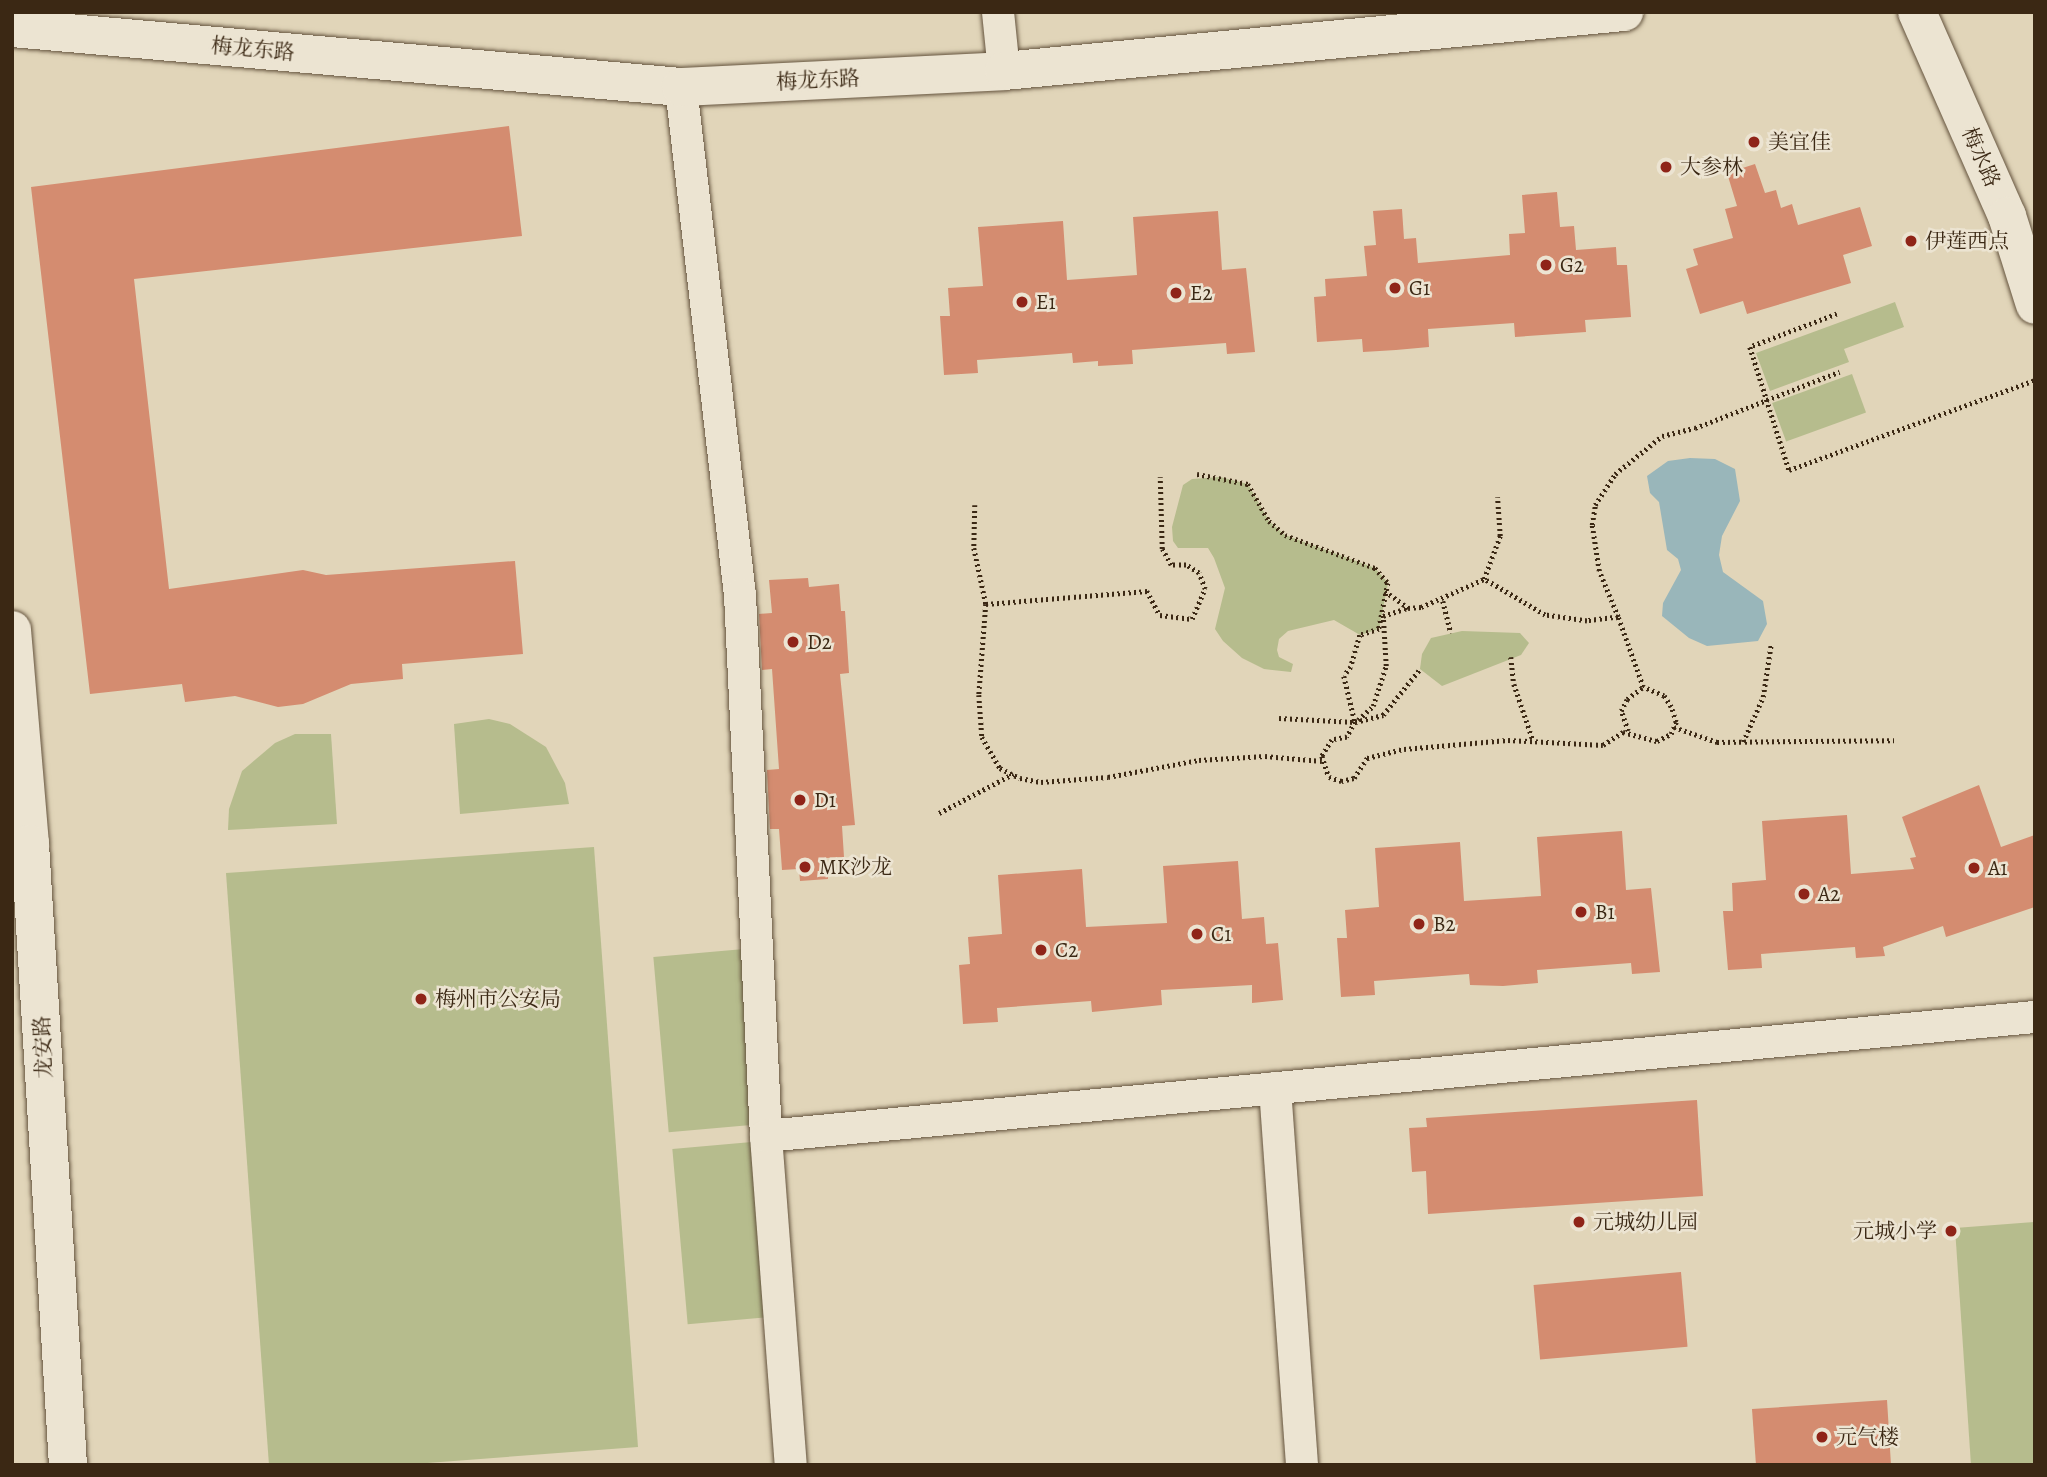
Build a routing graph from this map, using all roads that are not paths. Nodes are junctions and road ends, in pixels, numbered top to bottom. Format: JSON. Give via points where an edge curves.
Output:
{"nodes":[{"id":1,"x":998,"y":12,"type":"edge"},
{"id":2,"x":1624,"y":12,"type":"edge"},
{"id":3,"x":1917,"y":12,"type":"edge"},
{"id":4,"x":1944,"y":12,"type":"edge"},
{"id":5,"x":12,"y":28,"type":"edge"},
{"id":6,"x":1004,"y":71,"type":"junction"},
{"id":7,"x":681,"y":86,"type":"junction"},
{"id":8,"x":2035,"y":242,"type":"edge"},
{"id":9,"x":2035,"y":305,"type":"edge"},
{"id":10,"x":12,"y":630,"type":"edge"},
{"id":11,"x":21,"y":844,"type":"edge"},
{"id":12,"x":2035,"y":1017,"type":"edge"},
{"id":13,"x":1275,"y":1088,"type":"junction"},
{"id":14,"x":766,"y":1136,"type":"junction"},
{"id":15,"x":68,"y":1465,"type":"edge"},
{"id":16,"x":791,"y":1465,"type":"edge"},
{"id":17,"x":1302,"y":1465,"type":"edge"}],
"edges":[{"from":1,"to":6,"type":"street"},
{"from":2,"to":6,"type":"street","name":"梅龙东路"},
{"from":3,"to":9,"type":"street","name":"梅水路","via":[[2007,216]]},
{"from":4,"to":8,"type":"street","name":"梅水路"},
{"from":5,"to":7,"type":"street","name":"梅龙东路"},
{"from":6,"to":7,"type":"street","name":"梅龙东路"},
{"from":7,"to":14,"type":"street","via":[[740,595]]},
{"from":10,"to":11,"type":"street","name":"龙安路"},
{"from":11,"to":15,"type":"street","name":"龙安路"},
{"from":12,"to":13,"type":"street"},
{"from":13,"to":14,"type":"street"},
{"from":13,"to":17,"type":"street"},
{"from":14,"to":16,"type":"street"}]}
